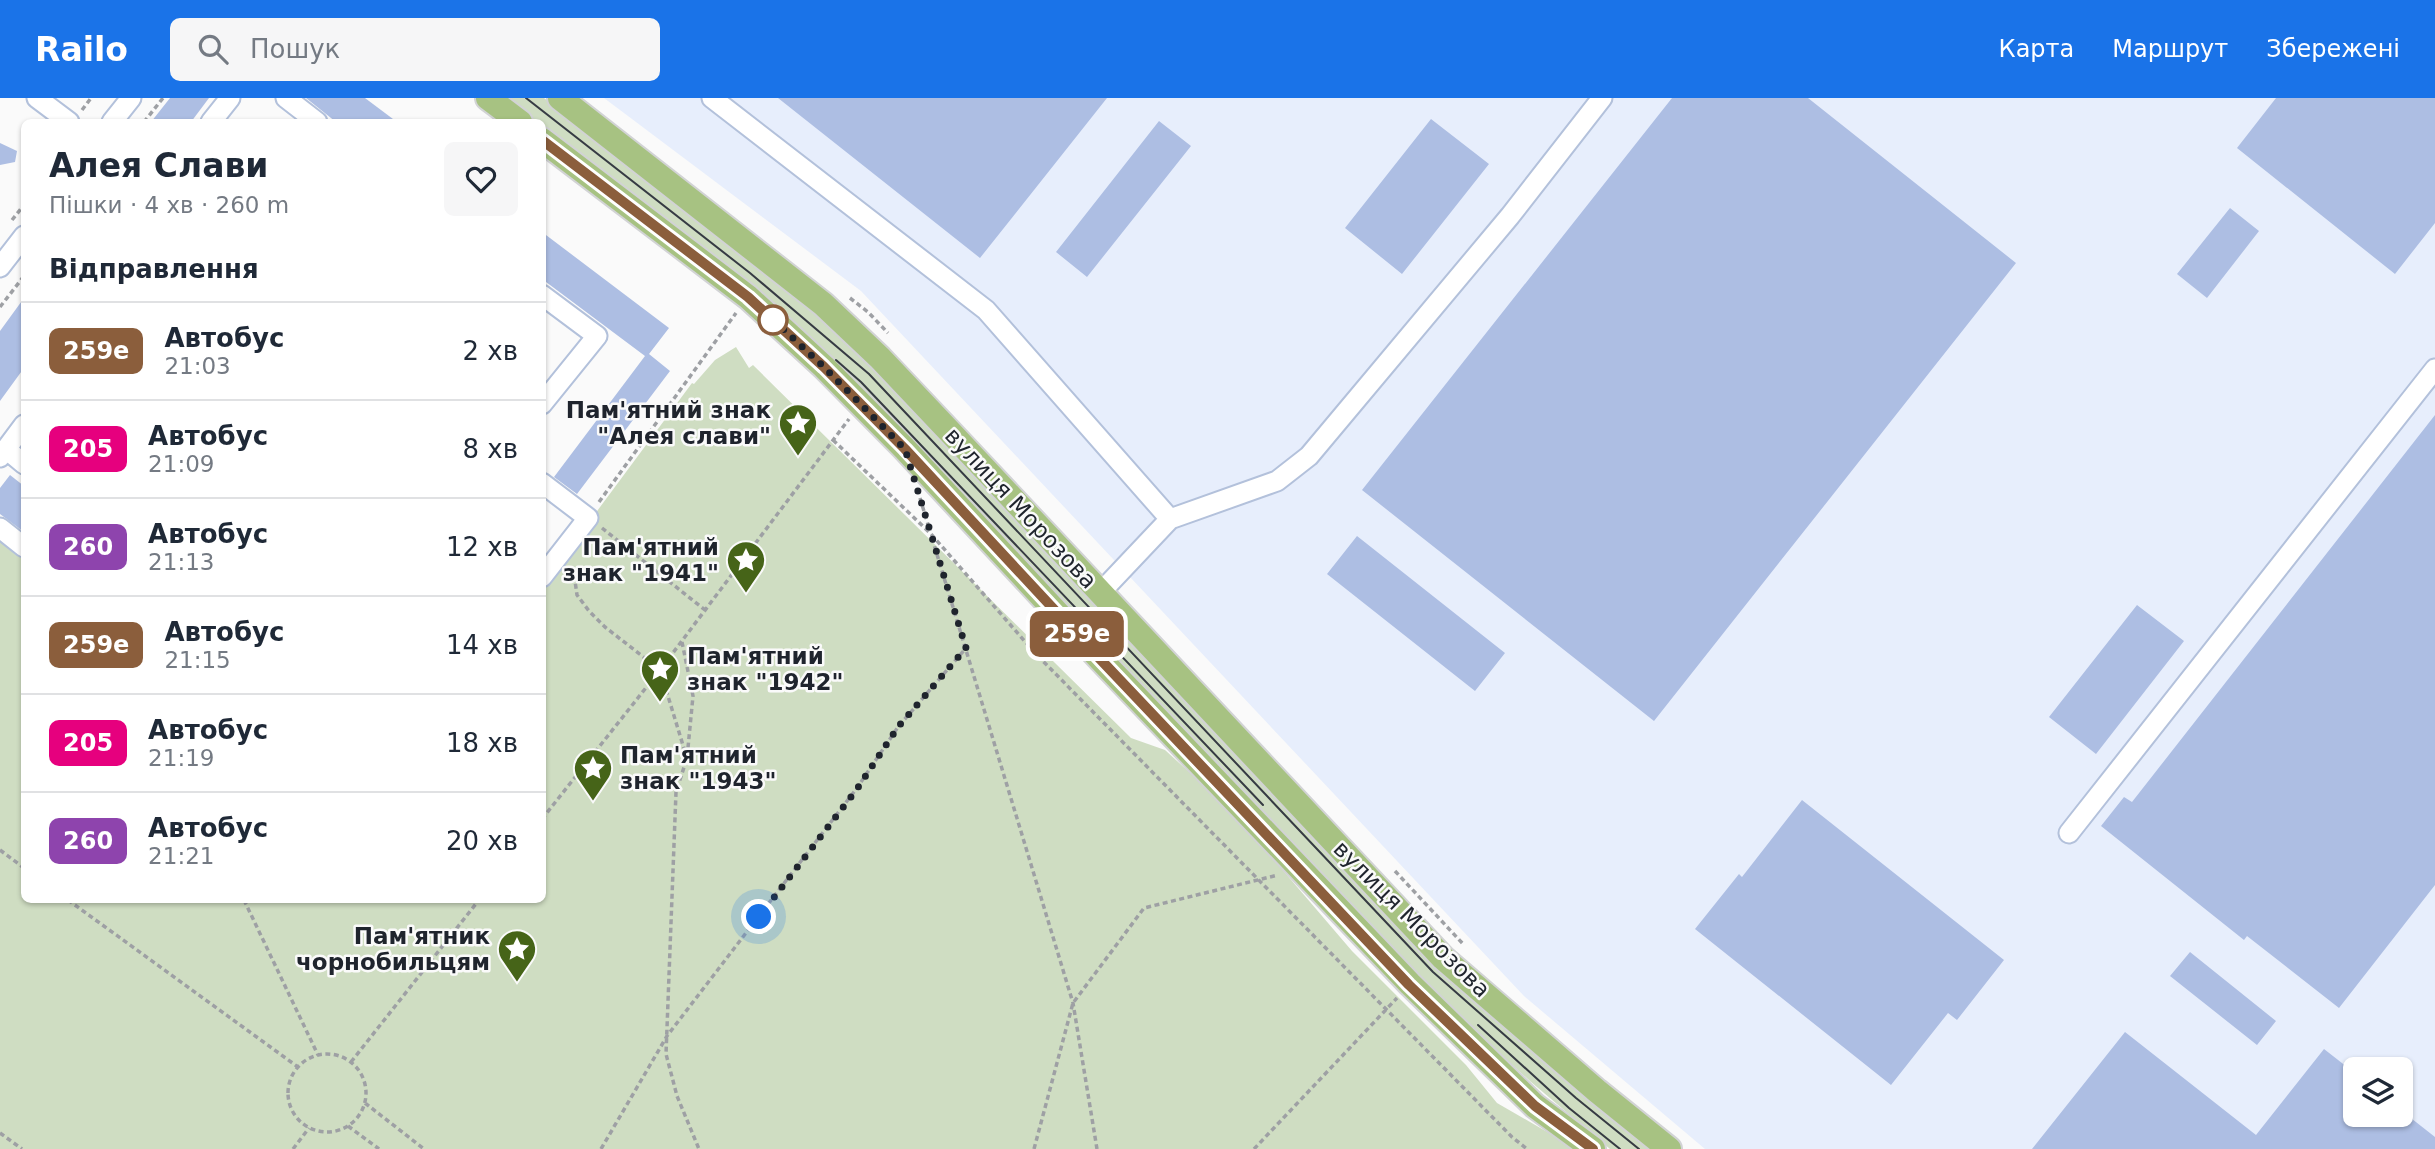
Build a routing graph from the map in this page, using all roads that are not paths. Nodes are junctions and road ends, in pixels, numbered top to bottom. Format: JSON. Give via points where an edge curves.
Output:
{"nodes":[{"id":1,"x":37,"y":98,"type":"edge"},
{"id":2,"x":131,"y":98,"type":"edge"},
{"id":3,"x":230,"y":98,"type":"edge"},
{"id":4,"x":286,"y":98,"type":"edge"},
{"id":5,"x":560,"y":98,"type":"edge"},
{"id":6,"x":712,"y":98,"type":"edge"},
{"id":7,"x":1602,"y":98,"type":"edge"},
{"id":8,"x":65,"y":119,"type":"edge"},
{"id":9,"x":114,"y":119,"type":"edge"},
{"id":10,"x":213,"y":119,"type":"edge"},
{"id":11,"x":313,"y":119,"type":"edge"},
{"id":12,"x":546,"y":143,"type":"edge"},
{"id":13,"x":21,"y":240,"type":"edge"},
{"id":14,"x":0,"y":267,"type":"edge"},
{"id":15,"x":546,"y":298,"type":"edge"},
{"id":16,"x":2435,"y":369,"type":"edge"},
{"id":17,"x":546,"y":399,"type":"edge"},
{"id":18,"x":21,"y":429,"type":"edge"},
{"id":19,"x":3,"y":453,"type":"edge"},
{"id":20,"x":21,"y":462,"type":"edge"},
{"id":21,"x":546,"y":486,"type":"edge"},
{"id":22,"x":1170,"y":519,"type":"junction"},
{"id":23,"x":0,"y":528,"type":"edge"},
{"id":24,"x":21,"y":545,"type":"edge"},
{"id":25,"x":546,"y":572,"type":"edge"},
{"id":26,"x":1100,"y":593,"type":"junction"},
{"id":27,"x":2069,"y":833,"type":"dead end"},
{"id":28,"x":1593,"y":1149,"type":"edge"},
{"id":29,"x":1669,"y":1149,"type":"edge"}],
"edges":[{"from":1,"to":8,"type":"street"},
{"from":2,"to":9,"type":"street"},
{"from":3,"to":10,"type":"street"},
{"from":4,"to":11,"type":"street"},
{"from":5,"to":26,"type":"main road","name":"вулиця Морозова","via":[[823,304],[880,358]]},
{"from":6,"to":22,"type":"street","via":[[986,310]]},
{"from":7,"to":22,"type":"street","via":[[1510,216],[1309,456],[1277,481]]},
{"from":12,"to":28,"type":"main road","name":"вулиця Морозова","via":[[748,297],[824,367],[1409,985],[1535,1106]]},
{"from":13,"to":14,"type":"street"},
{"from":15,"to":17,"type":"street","via":[[597,336]]},
{"from":16,"to":27,"type":"street"},
{"from":18,"to":19,"type":"street"},
{"from":19,"to":20,"type":"street"},
{"from":21,"to":25,"type":"street","via":[[589,517]]},
{"from":22,"to":26,"type":"street"},
{"from":23,"to":24,"type":"street"},
{"from":26,"to":29,"type":"main road","name":"вулиця Морозова","via":[[1443,958]]}]}
